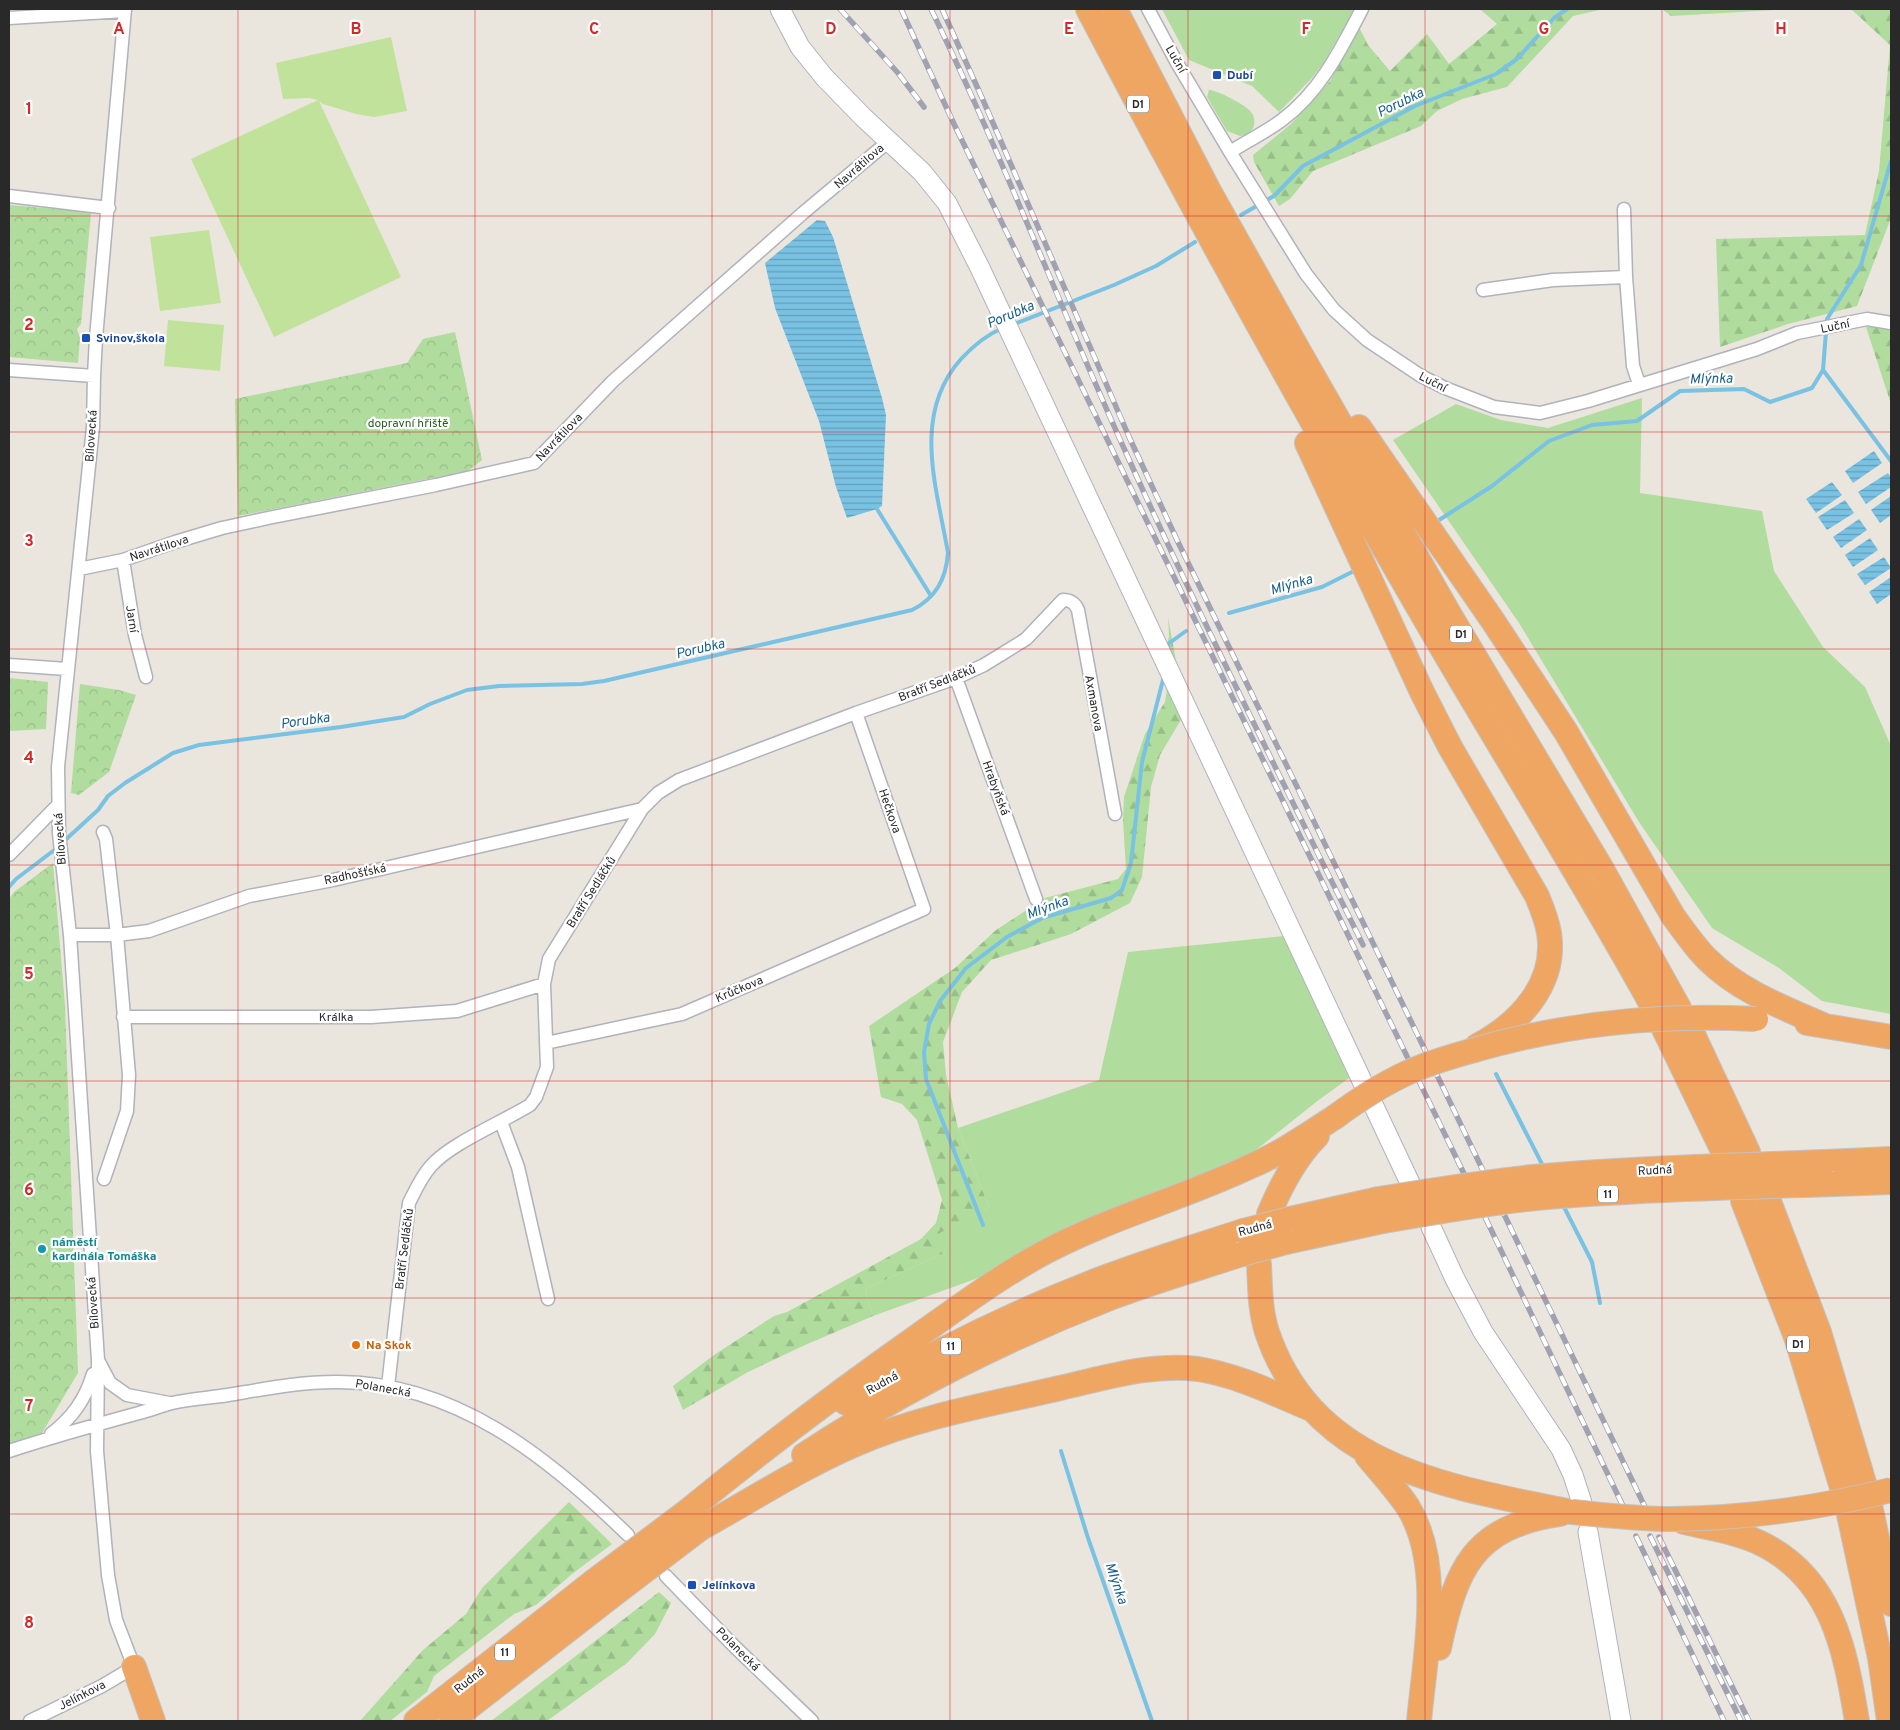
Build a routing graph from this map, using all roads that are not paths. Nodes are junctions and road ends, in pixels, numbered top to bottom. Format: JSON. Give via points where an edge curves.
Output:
{"nodes":[{"id":1,"x":780,"y":9,"type":"edge"},
{"id":2,"x":1088,"y":9,"type":"edge"},
{"id":3,"x":1115,"y":9,"type":"edge"},
{"id":4,"x":1148,"y":9,"type":"edge"},
{"id":5,"x":1362,"y":9,"type":"edge"},
{"id":6,"x":125,"y":10,"type":"edge"},
{"id":7,"x":9,"y":18,"type":"edge"},
{"id":8,"x":889,"y":141,"type":"junction"},
{"id":9,"x":1230,"y":152,"type":"junction"},
{"id":10,"x":1198,"y":194,"type":"junction"},
{"id":11,"x":9,"y":196,"type":"edge"},
{"id":12,"x":109,"y":208,"type":"junction"},
{"id":13,"x":1624,"y":209,"type":"dead end"},
{"id":14,"x":1237,"y":263,"type":"junction"},
{"id":15,"x":1626,"y":277,"type":"junction"},
{"id":16,"x":1483,"y":290,"type":"dead end"},
{"id":17,"x":1891,"y":323,"type":"edge"},
{"id":18,"x":9,"y":370,"type":"edge"},
{"id":19,"x":94,"y":376,"type":"junction"},
{"id":20,"x":1639,"y":384,"type":"junction"},
{"id":21,"x":123,"y":560,"type":"junction"},
{"id":22,"x":79,"y":569,"type":"junction"},
{"id":23,"x":1063,"y":600,"type":"joint"},
{"id":24,"x":9,"y":665,"type":"edge"},
{"id":25,"x":67,"y":670,"type":"junction"},
{"id":26,"x":146,"y":677,"type":"dead end"},
{"id":27,"x":956,"y":678,"type":"junction"},
{"id":28,"x":856,"y":713,"type":"junction"},
{"id":29,"x":58,"y":806,"type":"junction"},
{"id":30,"x":642,"y":809,"type":"junction"},
{"id":31,"x":1115,"y":814,"type":"dead end"},
{"id":32,"x":103,"y":832,"type":"dead end"},
{"id":33,"x":9,"y":855,"type":"edge"},
{"id":34,"x":1036,"y":899,"type":"dead end"},
{"id":35,"x":924,"y":909,"type":"joint"},
{"id":36,"x":70,"y":935,"type":"junction"},
{"id":37,"x":116,"y":935,"type":"junction"},
{"id":38,"x":544,"y":984,"type":"junction"},
{"id":39,"x":1759,"y":1008,"type":"junction"},
{"id":40,"x":123,"y":1017,"type":"junction"},
{"id":41,"x":1891,"y":1037,"type":"edge"},
{"id":42,"x":546,"y":1043,"type":"junction"},
{"id":43,"x":1467,"y":1052,"type":"junction"},
{"id":44,"x":1336,"y":1117,"type":"junction"},
{"id":45,"x":501,"y":1122,"type":"junction"},
{"id":46,"x":1748,"y":1152,"type":"dead end"},
{"id":47,"x":1724,"y":1153,"type":"dead end"},
{"id":48,"x":1891,"y":1160,"type":"edge"},
{"id":49,"x":104,"y":1179,"type":"dead end"},
{"id":50,"x":1891,"y":1182,"type":"edge"},
{"id":51,"x":1410,"y":1183,"type":"dead end"},
{"id":52,"x":1768,"y":1199,"type":"dead end"},
{"id":53,"x":1743,"y":1200,"type":"dead end"},
{"id":54,"x":1381,"y":1210,"type":"junction"},
{"id":55,"x":1282,"y":1225,"type":"junction"},
{"id":56,"x":1431,"y":1227,"type":"dead end"},
{"id":57,"x":1249,"y":1260,"type":"junction"},
{"id":58,"x":548,"y":1300,"type":"dead end"},
{"id":59,"x":98,"y":1360,"type":"junction"},
{"id":60,"x":388,"y":1386,"type":"junction"},
{"id":61,"x":172,"y":1403,"type":"junction"},
{"id":62,"x":1311,"y":1409,"type":"junction"},
{"id":63,"x":96,"y":1424,"type":"junction"},
{"id":64,"x":45,"y":1439,"type":"junction"},
{"id":65,"x":1362,"y":1448,"type":"junction"},
{"id":66,"x":9,"y":1451,"type":"edge"},
{"id":67,"x":1891,"y":1490,"type":"edge"},
{"id":68,"x":1856,"y":1498,"type":"junction"},
{"id":69,"x":1577,"y":1508,"type":"junction"},
{"id":70,"x":1538,"y":1511,"type":"junction"},
{"id":71,"x":1672,"y":1519,"type":"junction"},
{"id":72,"x":693,"y":1520,"type":"junction"},
{"id":73,"x":1588,"y":1532,"type":"dead end"},
{"id":74,"x":628,"y":1536,"type":"dead end"},
{"id":75,"x":666,"y":1576,"type":"dead end"},
{"id":76,"x":601,"y":1590,"type":"junction"},
{"id":77,"x":1891,"y":1604,"type":"edge"},
{"id":78,"x":134,"y":1667,"type":"junction"},
{"id":79,"x":30,"y":1721,"type":"edge"},
{"id":80,"x":153,"y":1721,"type":"edge"},
{"id":81,"x":416,"y":1721,"type":"edge"},
{"id":82,"x":451,"y":1721,"type":"edge"},
{"id":83,"x":812,"y":1721,"type":"edge"},
{"id":84,"x":1419,"y":1721,"type":"edge"},
{"id":85,"x":1425,"y":1721,"type":"edge"},
{"id":86,"x":1621,"y":1721,"type":"edge"},
{"id":87,"x":1857,"y":1721,"type":"edge"},
{"id":88,"x":1889,"y":1721,"type":"edge"}],
"edges":[{"from":1,"to":8,"type":"street","via":[[800,47],[825,78]]},
{"from":2,"to":10,"type":"highway","number":"D1"},
{"from":3,"to":10,"type":"highway","number":"D1"},
{"from":4,"to":9,"type":"street","name":"Luční"},
{"from":5,"to":9,"type":"street","via":[[1328,71],[1310,93],[1281,121]]},
{"from":6,"to":7,"type":"street"},
{"from":6,"to":12,"type":"street","name":"Bílovecká"},
{"from":8,"to":21,"type":"street","name":"Navrátilova","via":[[613,381],[534,463],[240,524]]},
{"from":8,"to":51,"type":"street","via":[[922,172],[947,203]]},
{"from":9,"to":20,"type":"street","name":"Luční","via":[[1306,274],[1334,310],[1366,340],[1421,376],[1494,407],[1540,413]]},
{"from":10,"to":14,"type":"highway","number":"D1"},
{"from":11,"to":12,"type":"street"},
{"from":12,"to":19,"type":"street","name":"Bílovecká"},
{"from":13,"to":15,"type":"street"},
{"from":14,"to":39,"type":"highway","via":[[1280,294],[1345,407],[1566,732],[1673,916],[1708,960]]},
{"from":14,"to":43,"type":"highway","bridge":true,"via":[[1263,356],[1319,466],[1422,692],[1537,896],[1545,917],[1549,934],[1545,979],[1528,1007],[1515,1020]]},
{"from":14,"to":46,"type":"highway","number":"D1","via":[[1300,354],[1450,617],[1603,871],[1685,1018]]},
{"from":14,"to":47,"type":"highway","number":"D1","via":[[1428,624],[1584,885],[1659,1019]]},
{"from":15,"to":16,"type":"street","via":[[1553,280]]},
{"from":15,"to":20,"type":"street","via":[[1633,366]]},
{"from":17,"to":20,"type":"street","name":"Luční","via":[[1867,319],[1797,333]]},
{"from":18,"to":19,"type":"street"},
{"from":19,"to":22,"type":"street","name":"Bílovecká","via":[[93,427]]},
{"from":21,"to":22,"type":"street","name":"Navrátilova"},
{"from":21,"to":26,"type":"street","name":"Jarní","via":[[134,635]]},
{"from":22,"to":25,"type":"street","name":"Bílovecká"},
{"from":23,"to":27,"type":"street","name":"Bratří Sedláčků","via":[[1018,645]]},
{"from":23,"to":31,"type":"street","name":"Axmanova","via":[[1073,603],[1078,610]]},
{"from":24,"to":25,"type":"street"},
{"from":25,"to":29,"type":"street","name":"Bílovecká","via":[[58,767]]},
{"from":27,"to":28,"type":"street","name":"Bratří Sedláčků"},
{"from":27,"to":34,"type":"street","name":"Hrabyňská"},
{"from":28,"to":30,"type":"street","name":"Bratří Sedláčků","via":[[679,780],[658,793]]},
{"from":28,"to":35,"type":"street","name":"Hečkova"},
{"from":29,"to":33,"type":"street"},
{"from":29,"to":36,"type":"street","name":"Bílovecká"},
{"from":30,"to":37,"type":"street","name":"Radhošťská","via":[[333,880],[249,896],[149,931]]},
{"from":30,"to":38,"type":"street","name":"Bratří Sedláčků","via":[[549,959]]},
{"from":32,"to":37,"type":"street"},
{"from":35,"to":42,"type":"street","name":"Krůčkova","via":[[682,1014]]},
{"from":36,"to":37,"type":"street","name":"Radhošťská"},
{"from":36,"to":59,"type":"street","name":"Bílovecká"},
{"from":37,"to":40,"type":"street"},
{"from":38,"to":40,"type":"street","name":"Králka","via":[[457,1011],[371,1017]]},
{"from":38,"to":42,"type":"street","name":"Bratří Sedláčků"},
{"from":39,"to":41,"type":"highway","via":[[1823,1025]]},
{"from":39,"to":43,"type":"highway","bridge":true,"via":[[1702,1017],[1630,1020],[1538,1034]]},
{"from":40,"to":49,"type":"street","via":[[129,1075],[127,1111]]},
{"from":42,"to":45,"type":"street","name":"Bratří Sedláčků","via":[[547,1067],[536,1097],[530,1105]]},
{"from":43,"to":44,"type":"highway","bridge":true,"via":[[1407,1073],[1370,1092]]},
{"from":44,"to":55,"type":"highway","via":[[1298,1158],[1287,1176]]},
{"from":44,"to":72,"type":"highway","via":[[1251,1167],[1085,1232],[1008,1274],[866,1372],[772,1442]]},
{"from":45,"to":58,"type":"street","via":[[518,1167]]},
{"from":45,"to":60,"type":"street","name":"Bratří Sedláčků","via":[[457,1146],[432,1165],[409,1203]]},
{"from":48,"to":54,"type":"highway","name":"Rudná","number":"11","bridge":true,"via":[[1533,1178],[1474,1184]]},
{"from":50,"to":54,"type":"highway","name":"Rudná","number":"11","bridge":true,"via":[[1719,1187]]},
{"from":52,"to":68,"type":"highway","number":"D1","via":[[1819,1332]]},
{"from":53,"to":68,"type":"highway","number":"D1"},
{"from":54,"to":55,"type":"highway","name":"Rudná","number":"11"},
{"from":55,"to":57,"type":"highway","name":"Rudná","number":"11","bridge":true},
{"from":55,"to":72,"type":"highway","name":"Rudná","number":"11","bridge":true,"via":[[1243,1231],[1106,1277],[970,1336],[818,1420],[764,1456]]},
{"from":56,"to":69,"type":"street","via":[[1483,1332],[1561,1449],[1573,1475]]},
{"from":57,"to":62,"type":"highway","via":[[1267,1330],[1284,1370]]},
{"from":57,"to":72,"type":"highway","name":"Rudná","number":"11","via":[[1112,1298],[994,1348],[936,1376]]},
{"from":59,"to":61,"type":"street","via":[[110,1383],[127,1395]]},
{"from":59,"to":63,"type":"street","name":"Bílovecká"},
{"from":59,"to":64,"type":"street","via":[[89,1388],[77,1410]]},
{"from":60,"to":61,"type":"street","name":"Polanecká","via":[[302,1383]]},
{"from":60,"to":74,"type":"street","name":"Polanecká","via":[[448,1404],[509,1435],[590,1498]]},
{"from":61,"to":63,"type":"street","name":"Polanecká"},
{"from":62,"to":65,"type":"highway"},
{"from":62,"to":72,"type":"highway","via":[[1248,1382],[1198,1370],[1175,1368],[1126,1373],[957,1412],[883,1433]]},
{"from":63,"to":64,"type":"street","name":"Polanecká"},
{"from":63,"to":78,"type":"street","name":"Bílovecká","via":[[110,1593]]},
{"from":64,"to":66,"type":"street","name":"Polanecká"},
{"from":65,"to":70,"type":"highway","via":[[1386,1462],[1431,1480]]},
{"from":65,"to":84,"type":"highway","via":[[1408,1507],[1426,1557],[1429,1612]]},
{"from":67,"to":71,"type":"highway","bridge":true,"via":[[1792,1510]]},
{"from":68,"to":77,"type":"highway","number":"D1"},
{"from":68,"to":88,"type":"highway","number":"D1"},
{"from":69,"to":70,"type":"highway"},
{"from":69,"to":71,"type":"highway","bridge":true,"via":[[1634,1518]]},
{"from":70,"to":85,"type":"highway","via":[[1491,1539],[1468,1562],[1460,1576],[1448,1605]]},
{"from":71,"to":87,"type":"highway","bridge":true,"via":[[1758,1542],[1798,1569],[1816,1590],[1838,1634]]},
{"from":72,"to":76,"type":"highway","number":"11","bridge":true},
{"from":73,"to":86,"type":"street"},
{"from":75,"to":83,"type":"street","name":"Polanecká"},
{"from":76,"to":81,"type":"highway","name":"Rudná","number":"11"},
{"from":76,"to":82,"type":"highway","name":"Rudná","number":"11"},
{"from":78,"to":79,"type":"street","name":"Jelínkova"},
{"from":78,"to":80,"type":"highway"}]}
